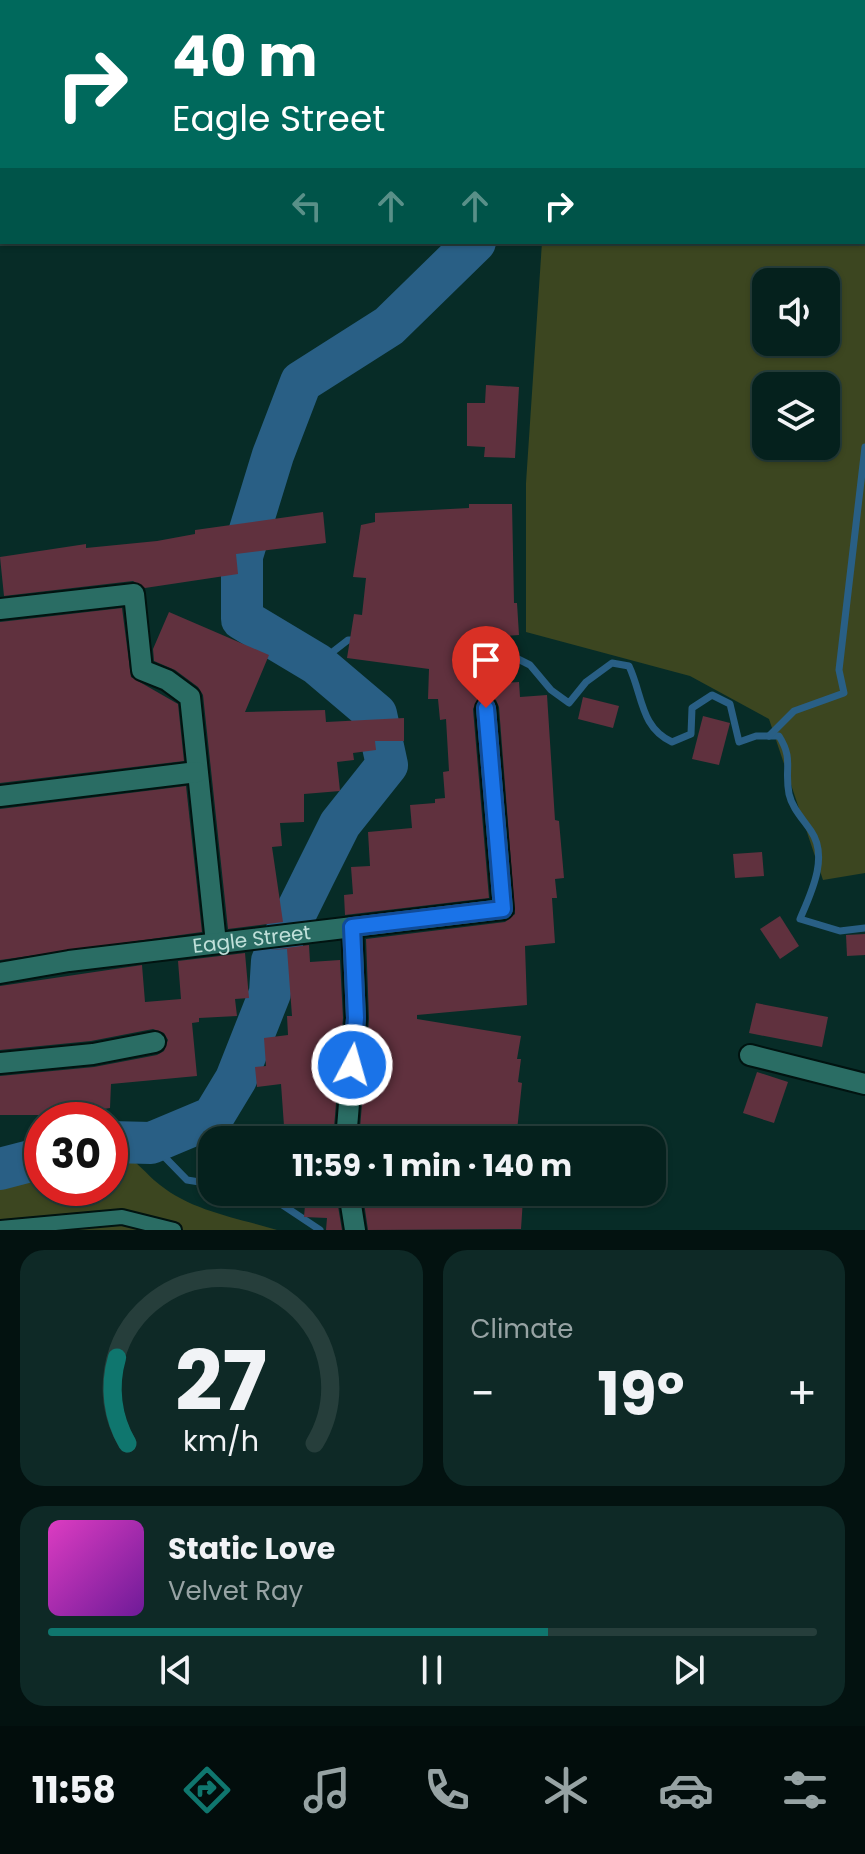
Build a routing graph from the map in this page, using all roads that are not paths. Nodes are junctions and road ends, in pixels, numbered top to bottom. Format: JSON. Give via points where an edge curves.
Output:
{"nodes":[{"id":1,"x":0,"y":609,"type":"edge"},
{"id":2,"x":486,"y":708,"type":"dead end"},
{"id":3,"x":197,"y":772,"type":"junction"},
{"id":4,"x":0,"y":796,"type":"edge"},
{"id":5,"x":352,"y":927,"type":"junction"},
{"id":6,"x":216,"y":943,"type":"junction"},
{"id":7,"x":0,"y":973,"type":"edge"},
{"id":8,"x":155,"y":1042,"type":"dead end"},
{"id":9,"x":750,"y":1055,"type":"dead end"},
{"id":10,"x":0,"y":1063,"type":"edge"},
{"id":11,"x":865,"y":1084,"type":"edge"},
{"id":12,"x":347,"y":1126,"type":"edge"},
{"id":13,"x":351,"y":1206,"type":"edge"},
{"id":14,"x":0,"y":1228,"type":"edge"},
{"id":15,"x":174,"y":1230,"type":"edge"},
{"id":16,"x":355,"y":1230,"type":"edge"}],
"edges":[{"from":1,"to":3,"type":"street","via":[[134,594],[142,670],[189,693]]},
{"from":2,"to":5,"type":"street","name":"Eagle Street","via":[[503,909]]},
{"from":3,"to":4,"type":"street"},
{"from":3,"to":6,"type":"street"},
{"from":5,"to":6,"type":"street","name":"Eagle Street"},
{"from":5,"to":12,"type":"street","via":[[356,1018]]},
{"from":6,"to":7,"type":"street","name":"Eagle Street"},
{"from":8,"to":10,"type":"street"},
{"from":9,"to":11,"type":"street"},
{"from":13,"to":16,"type":"street"},
{"from":14,"to":15,"type":"lane","via":[[122,1217]]}]}
